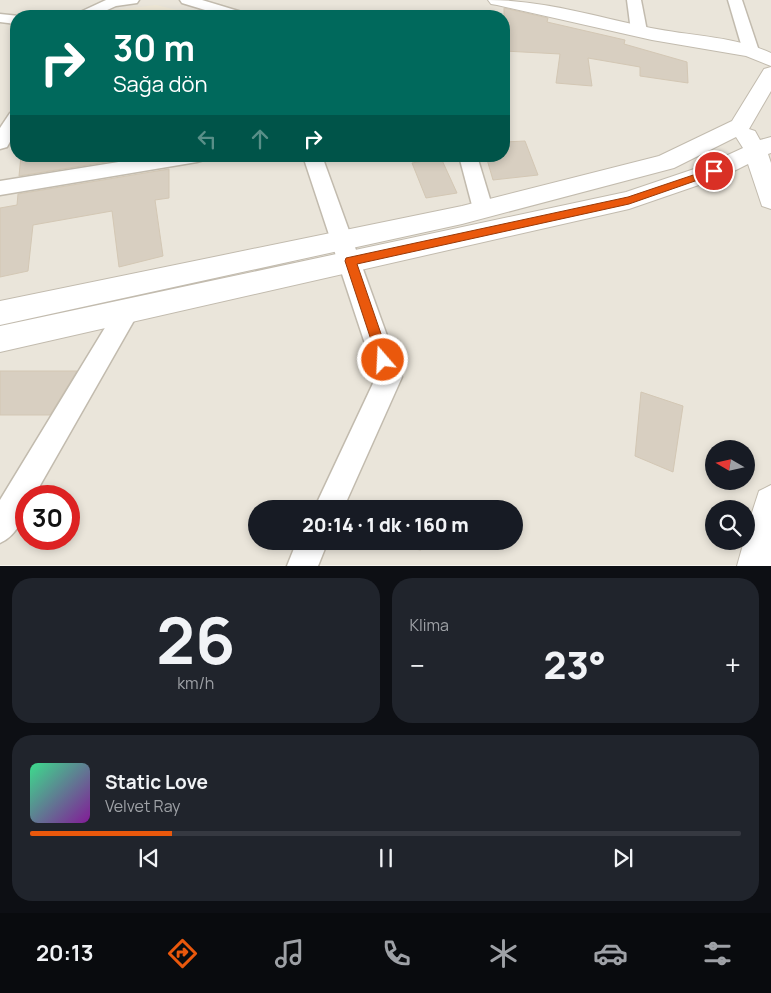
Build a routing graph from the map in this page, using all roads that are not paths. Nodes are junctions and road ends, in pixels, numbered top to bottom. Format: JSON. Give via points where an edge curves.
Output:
{"nodes":[{"id":1,"x":132,"y":0,"type":"edge"},
{"id":2,"x":187,"y":0,"type":"edge"},
{"id":3,"x":497,"y":0,"type":"edge"},
{"id":4,"x":634,"y":0,"type":"edge"},
{"id":5,"x":735,"y":0,"type":"edge"},
{"id":6,"x":96,"y":10,"type":"edge"},
{"id":7,"x":220,"y":10,"type":"edge"},
{"id":8,"x":646,"y":33,"type":"junction"},
{"id":9,"x":751,"y":51,"type":"junction"},
{"id":10,"x":771,"y":71,"type":"edge"},
{"id":11,"x":10,"y":120,"type":"edge"},
{"id":12,"x":740,"y":126,"type":"junction"},
{"id":13,"x":0,"y":143,"type":"edge"},
{"id":14,"x":763,"y":148,"type":"edge"},
{"id":15,"x":161,"y":162,"type":"edge"},
{"id":16,"x":314,"y":162,"type":"edge"},
{"id":17,"x":470,"y":162,"type":"edge"},
{"id":18,"x":0,"y":188,"type":"edge"},
{"id":19,"x":771,"y":200,"type":"edge"},
{"id":20,"x":483,"y":209,"type":"junction"},
{"id":21,"x":345,"y":251,"type":"junction"},
{"id":22,"x":128,"y":310,"type":"junction"},
{"id":23,"x":0,"y":313,"type":"edge"},
{"id":24,"x":0,"y":339,"type":"edge"},
{"id":25,"x":332,"y":500,"type":"edge"},
{"id":26,"x":771,"y":504,"type":"edge"},
{"id":27,"x":0,"y":528,"type":"edge"},
{"id":28,"x":309,"y":550,"type":"edge"},
{"id":29,"x":302,"y":566,"type":"edge"},
{"id":30,"x":756,"y":566,"type":"edge"}],
"edges":[{"from":1,"to":6,"type":"street","via":[[113,2]]},
{"from":2,"to":7,"type":"street"},
{"from":3,"to":8,"type":"street"},
{"from":4,"to":8,"type":"street"},
{"from":5,"to":9,"type":"street"},
{"from":8,"to":9,"type":"street"},
{"from":8,"to":10,"type":"street"},
{"from":9,"to":10,"type":"street"},
{"from":10,"to":12,"type":"street"},
{"from":11,"to":13,"type":"street"},
{"from":12,"to":14,"type":"street"},
{"from":12,"to":20,"type":"street","via":[[666,162]]},
{"from":14,"to":19,"type":"street"},
{"from":14,"to":21,"type":"street","via":[[714,171],[629,200]]},
{"from":15,"to":18,"type":"street"},
{"from":16,"to":21,"type":"street"},
{"from":17,"to":20,"type":"street"},
{"from":20,"to":21,"type":"street"},
{"from":21,"to":22,"type":"street"},
{"from":21,"to":23,"type":"street"},
{"from":21,"to":25,"type":"street","via":[[389,377]]},
{"from":22,"to":24,"type":"street"},
{"from":22,"to":27,"type":"street"},
{"from":26,"to":30,"type":"street"},
{"from":28,"to":29,"type":"street"}]}
